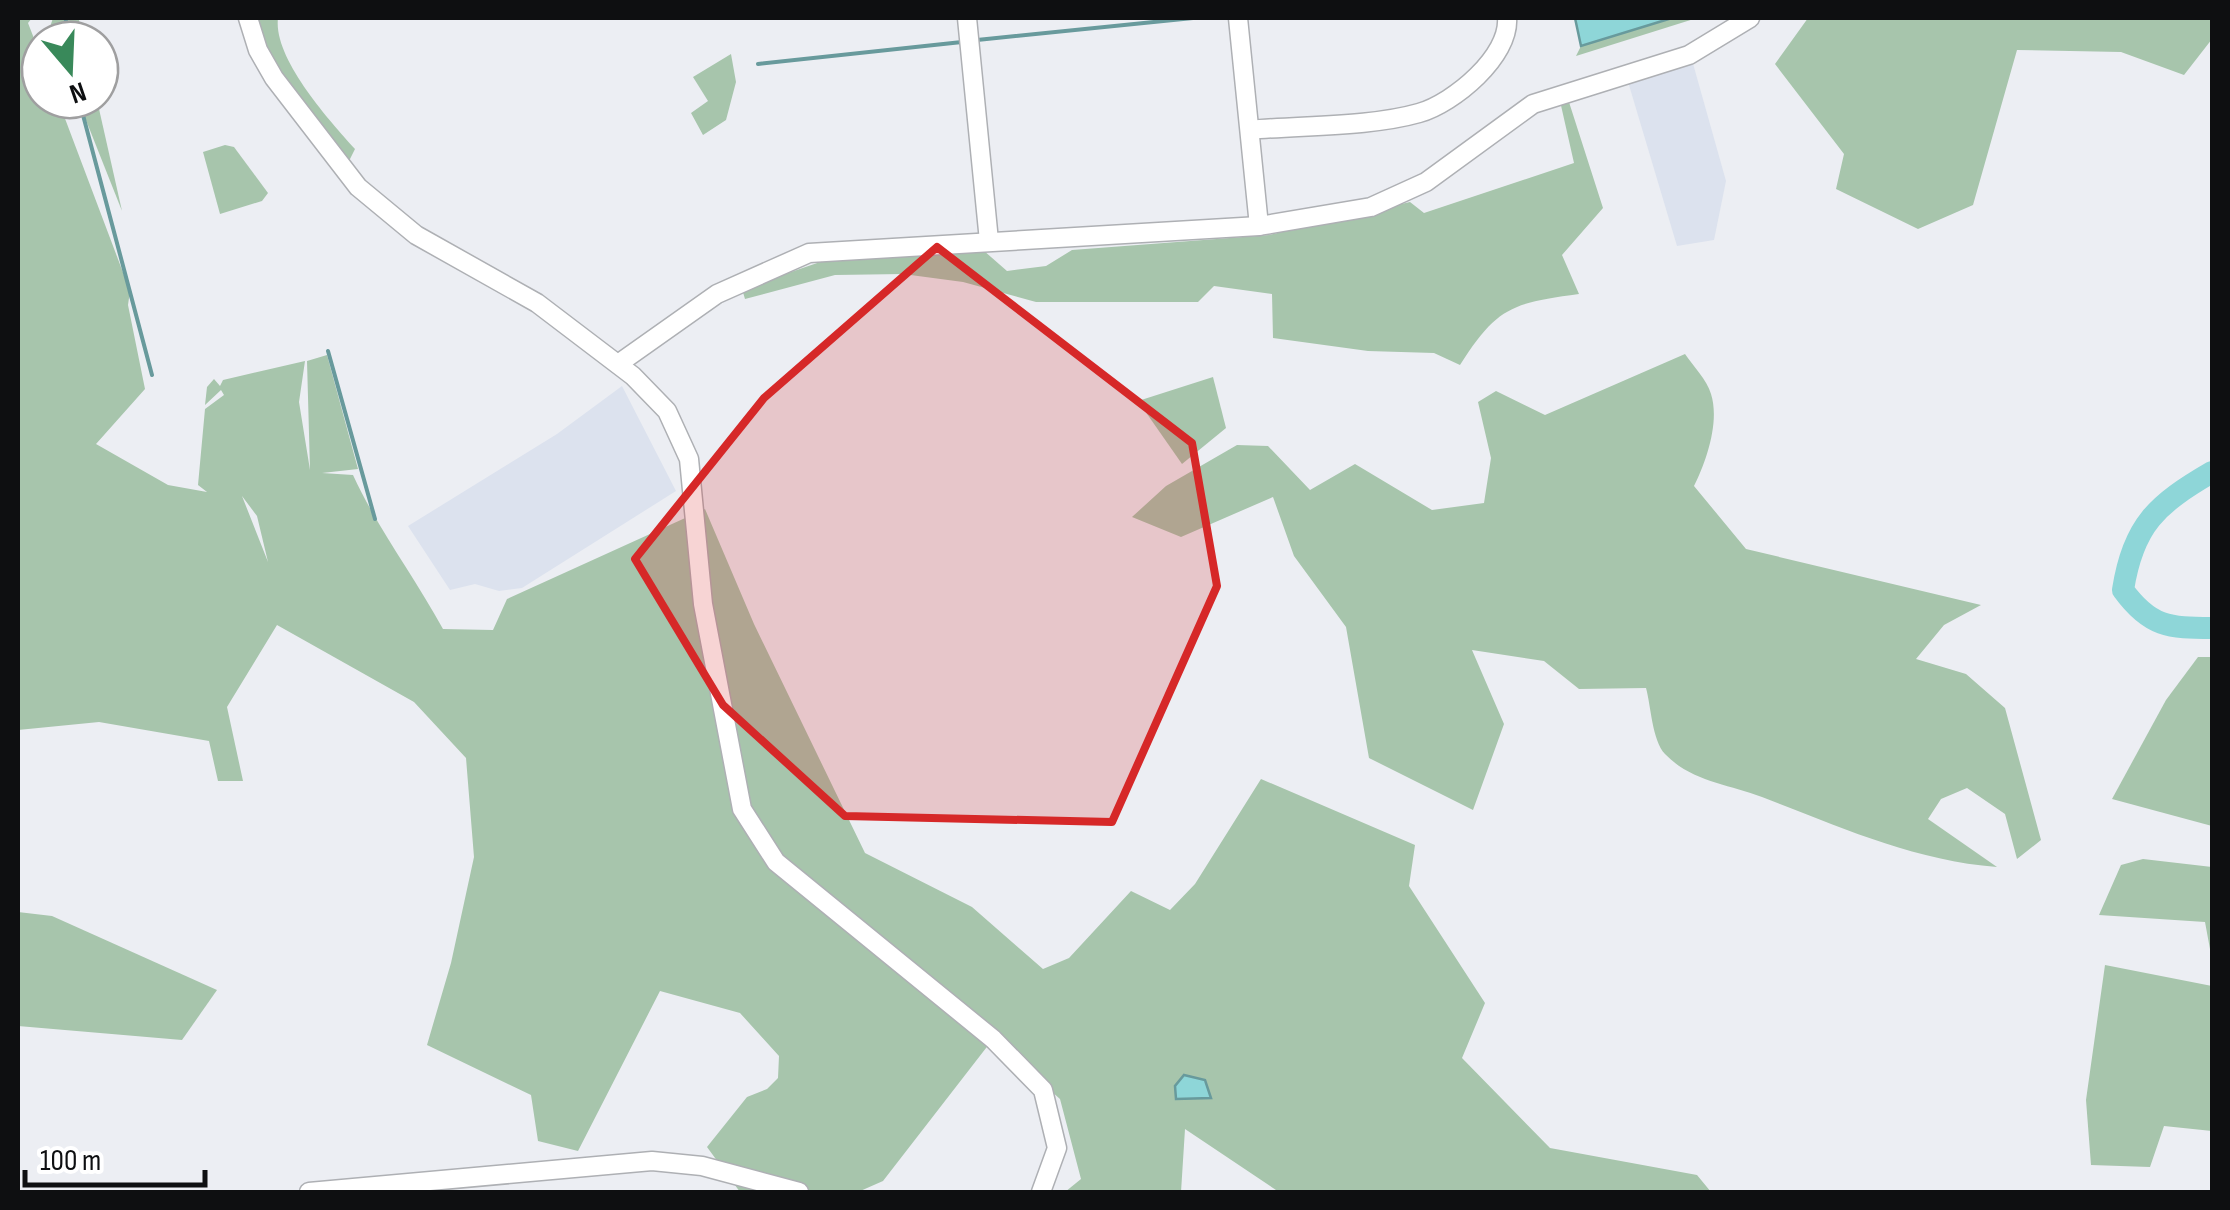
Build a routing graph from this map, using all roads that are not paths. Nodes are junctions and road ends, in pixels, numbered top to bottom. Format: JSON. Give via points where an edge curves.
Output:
{"nodes":[{"id":1,"x":248,"y":18,"type":"edge"},
{"id":2,"x":1507,"y":18,"type":"edge"},
{"id":3,"x":1750,"y":18,"type":"edge"},
{"id":4,"x":1238,"y":20,"type":"edge"},
{"id":5,"x":968,"y":25,"type":"edge"},
{"id":6,"x":1250,"y":130,"type":"junction"},
{"id":7,"x":1259,"y":226,"type":"junction"},
{"id":8,"x":989,"y":241,"type":"junction"},
{"id":9,"x":618,"y":364,"type":"junction"},
{"id":10,"x":309,"y":1192,"type":"edge"},
{"id":11,"x":798,"y":1192,"type":"edge"},
{"id":12,"x":1042,"y":1192,"type":"edge"}],
"edges":[{"from":1,"to":9,"type":"street","via":[[274,78],[358,188],[416,235],[501,279]]},
{"from":2,"to":6,"type":"street","via":[[1506,40],[1494,61],[1423,112]]},
{"from":3,"to":7,"type":"street","via":[[1689,55],[1532,104],[1406,194],[1339,215]]},
{"from":4,"to":6,"type":"street"},
{"from":5,"to":8,"type":"street"},
{"from":6,"to":7,"type":"street"},
{"from":7,"to":8,"type":"street"},
{"from":8,"to":9,"type":"street","via":[[810,253],[717,294]]},
{"from":9,"to":12,"type":"street","via":[[667,411],[688,459],[703,604],[734,782],[756,837],[776,862],[993,1039],[1043,1090],[1057,1148]]},
{"from":10,"to":11,"type":"street","via":[[652,1161],[702,1166]]}]}
